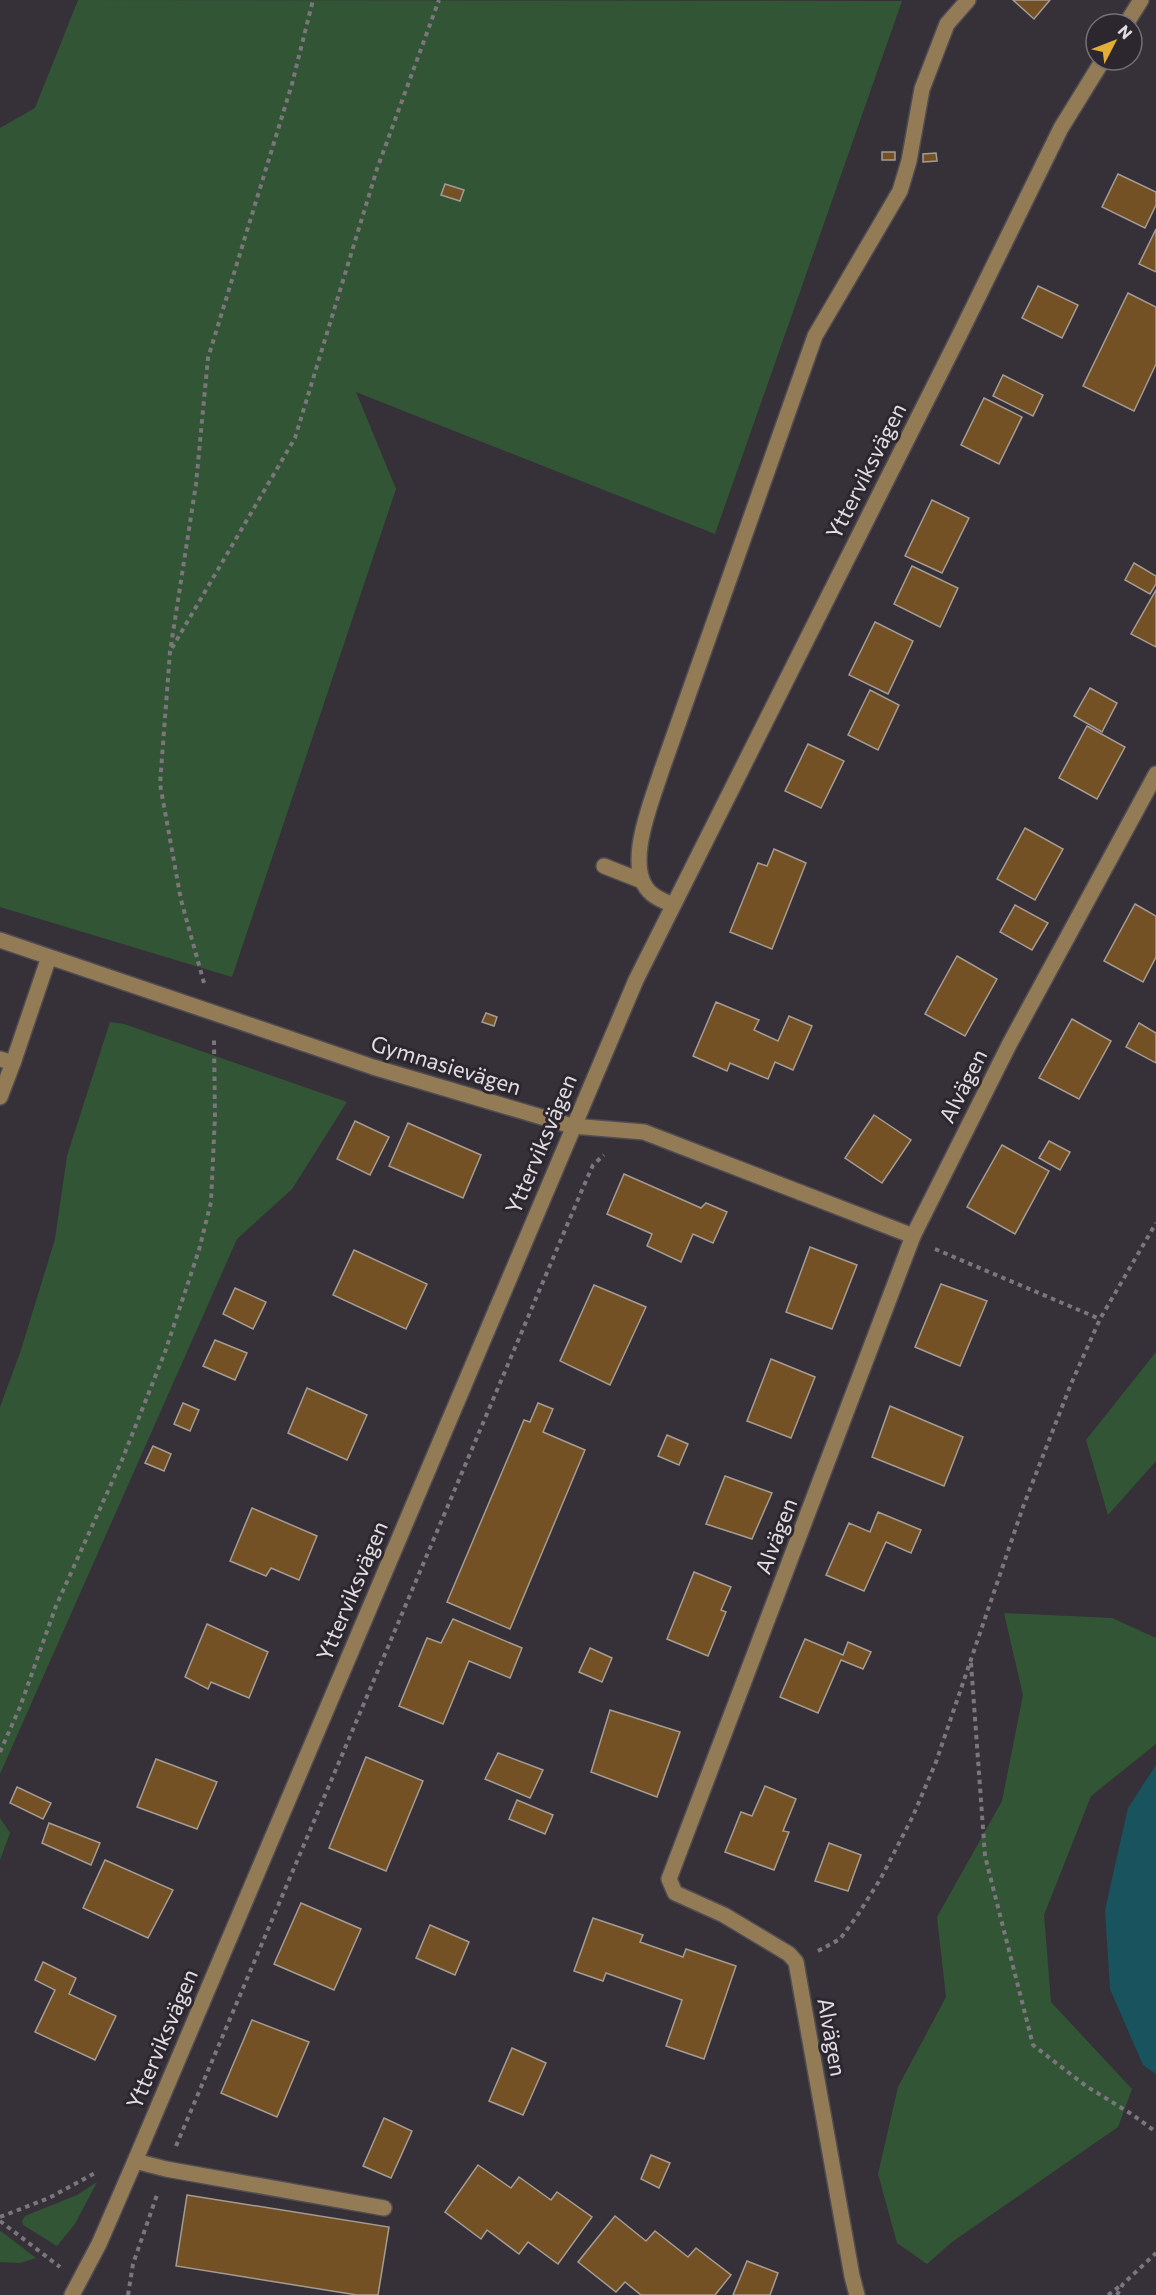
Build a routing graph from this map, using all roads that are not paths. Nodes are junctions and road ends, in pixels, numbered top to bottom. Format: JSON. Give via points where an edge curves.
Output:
{"nodes":[{"id":1,"x":968,"y":0,"type":"edge"},
{"id":2,"x":1095,"y":72,"type":"edge"},
{"id":3,"x":1156,"y":774,"type":"edge"},
{"id":4,"x":604,"y":866,"type":"dead end"},
{"id":5,"x":642,"y":881,"type":"junction"},
{"id":6,"x":673,"y":905,"type":"junction"},
{"id":7,"x":0,"y":940,"type":"edge"},
{"id":8,"x":49,"y":957,"type":"junction"},
{"id":9,"x":6,"y":1061,"type":"edge"},
{"id":10,"x":0,"y":1097,"type":"edge"},
{"id":11,"x":573,"y":1126,"type":"junction"},
{"id":12,"x":913,"y":1236,"type":"junction"},
{"id":13,"x":135,"y":2161,"type":"junction"},
{"id":14,"x":384,"y":2208,"type":"dead end"},
{"id":15,"x":76,"y":2288,"type":"edge"},
{"id":16,"x":857,"y":2295,"type":"edge"}],
"edges":[{"from":1,"to":5,"type":"street","via":[[947,24],[922,90],[900,191],[815,336],[641,836]]},
{"from":2,"to":6,"type":"street","name":"Ytterviksvägen","via":[[1060,128]]},
{"from":3,"to":12,"type":"street","name":"Alvägen","via":[[1010,1043]]},
{"from":4,"to":5,"type":"street"},
{"from":5,"to":6,"type":"street","via":[[651,893]]},
{"from":6,"to":11,"type":"street","name":"Ytterviksvägen"},
{"from":7,"to":8,"type":"street","name":"Gymnasievägen"},
{"from":8,"to":9,"type":"street"},
{"from":8,"to":11,"type":"street","name":"Gymnasievägen","via":[[373,1067]]},
{"from":9,"to":10,"type":"street"},
{"from":11,"to":12,"type":"street","name":"Gymnasievägen","via":[[644,1132]]},
{"from":11,"to":13,"type":"street","name":"Ytterviksvägen"},
{"from":12,"to":16,"type":"street","name":"Alvägen","via":[[669,1879],[675,1893],[724,1915],[796,1962]]},
{"from":13,"to":14,"type":"street"},
{"from":13,"to":15,"type":"street","name":"Ytterviksvägen"}]}
